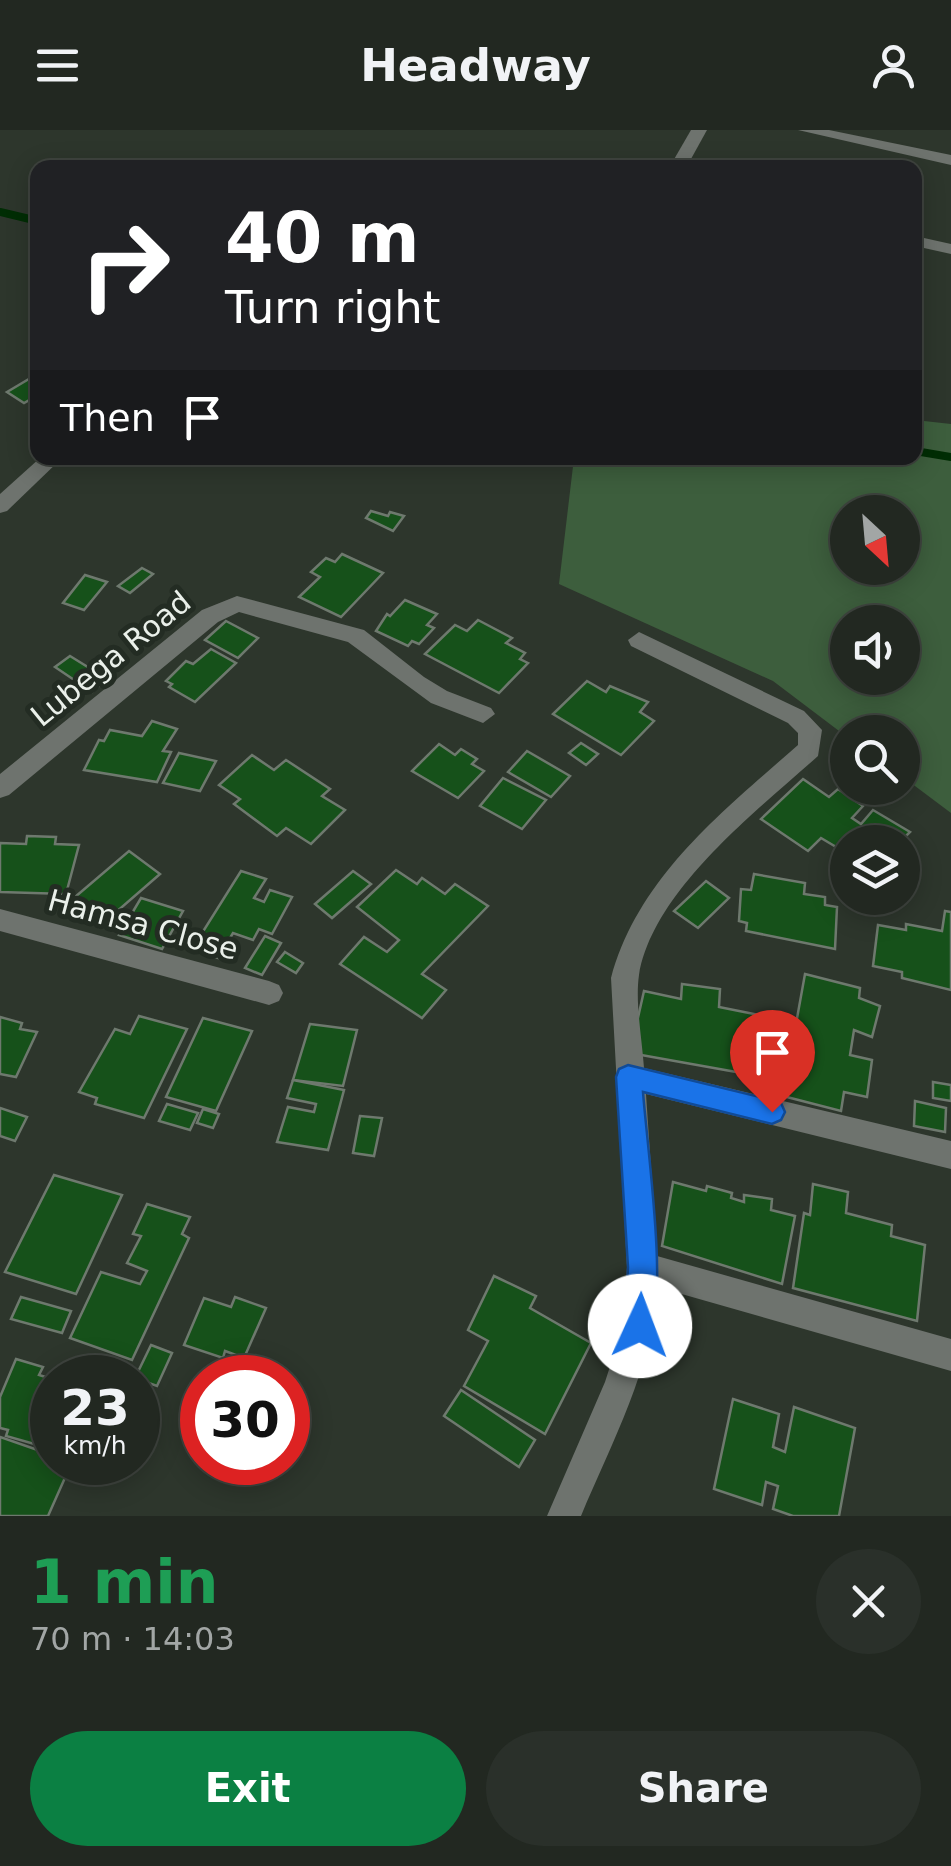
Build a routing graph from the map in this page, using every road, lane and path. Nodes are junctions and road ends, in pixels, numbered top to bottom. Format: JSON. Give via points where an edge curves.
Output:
{"nodes":[{"id":1,"x":699,"y":130,"type":"edge"},
{"id":2,"x":806,"y":130,"type":"edge"},
{"id":3,"x":682,"y":160,"type":"edge"},
{"id":4,"x":951,"y":160,"type":"edge"},
{"id":5,"x":922,"y":243,"type":"edge"},
{"id":6,"x":951,"y":249,"type":"edge"},
{"id":7,"x":44,"y":465,"type":"edge"},
{"id":8,"x":0,"y":506,"type":"edge"},
{"id":9,"x":638,"y":640,"type":"dead end"},
{"id":10,"x":484,"y":714,"type":"dead end"},
{"id":11,"x":0,"y":788,"type":"edge"},
{"id":12,"x":0,"y":920,"type":"edge"},
{"id":13,"x":269,"y":993,"type":"dead end"},
{"id":14,"x":628,"y":1077,"type":"junction"},
{"id":15,"x":951,"y":1155,"type":"edge"},
{"id":16,"x":642,"y":1267,"type":"junction"},
{"id":17,"x":951,"y":1355,"type":"edge"},
{"id":18,"x":564,"y":1516,"type":"edge"}],
"edges":[{"from":1,"to":3,"type":"street"},
{"from":2,"to":4,"type":"street"},
{"from":5,"to":6,"type":"street"},
{"from":7,"to":8,"type":"street"},
{"from":9,"to":14,"type":"street","via":[[796,717],[810,730],[810,749],[707,847],[655,904],[636,937],[625,978]]},
{"from":10,"to":11,"type":"street","name":"Lubega Road","via":[[416,683],[356,636],[237,604],[210,616]]},
{"from":12,"to":13,"type":"street","name":"Hamsa Close"},
{"from":14,"to":15,"type":"street"},
{"from":14,"to":16,"type":"street"},
{"from":16,"to":17,"type":"street"},
{"from":16,"to":18,"type":"street","via":[[640,1326]]}]}
